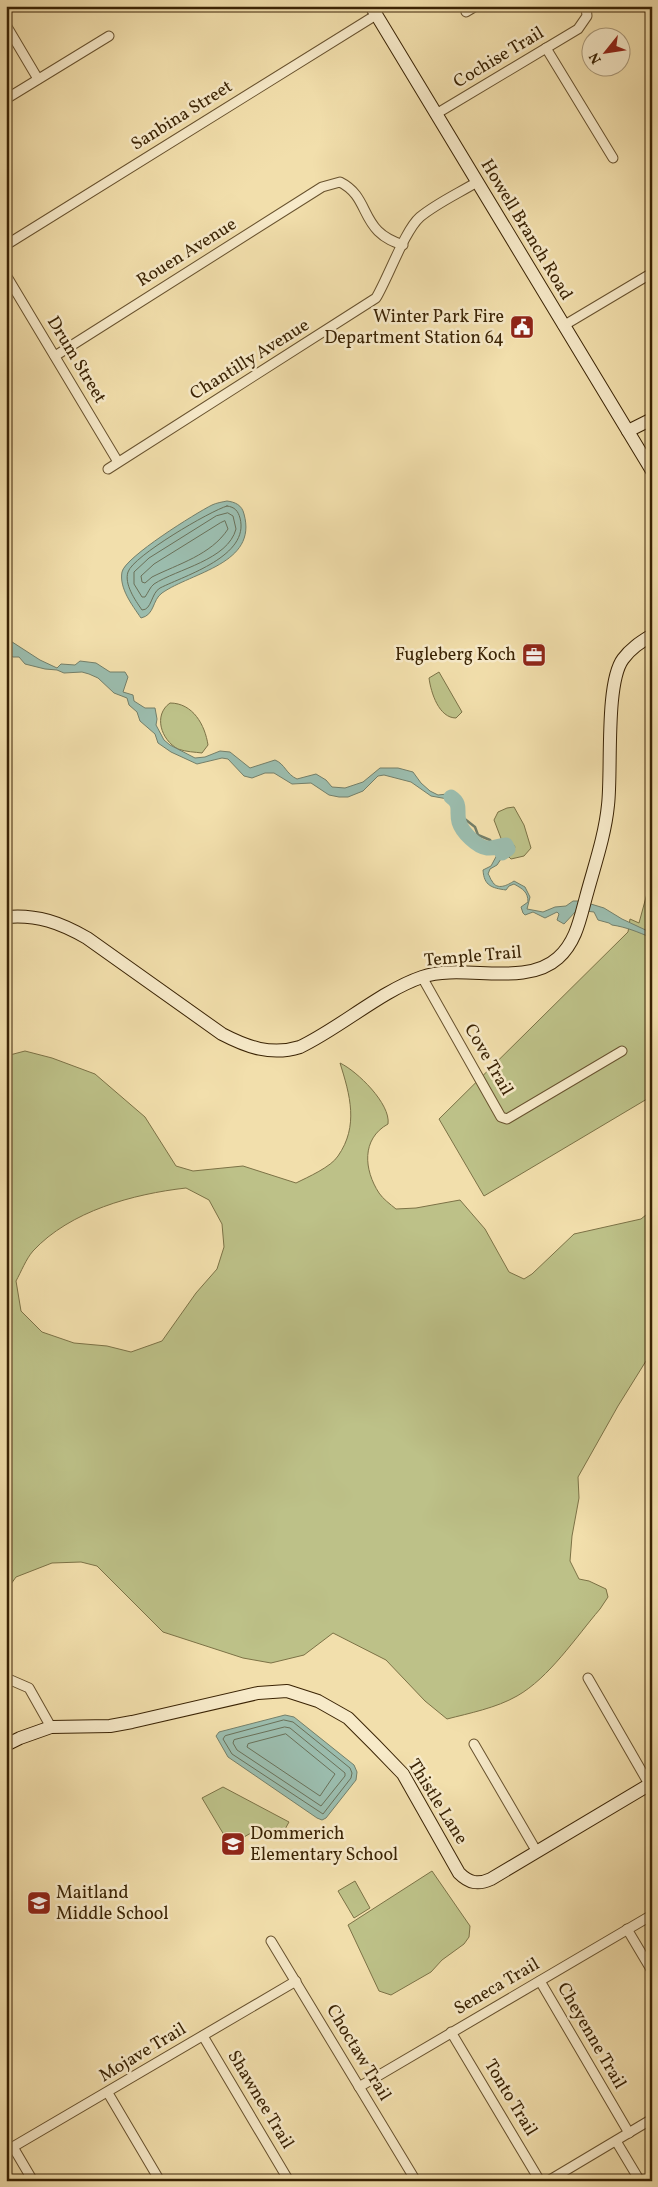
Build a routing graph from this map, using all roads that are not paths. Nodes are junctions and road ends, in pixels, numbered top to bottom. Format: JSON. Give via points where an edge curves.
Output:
{"nodes":[{"id":1,"x":476,"y":6,"type":"edge"},
{"id":2,"x":586,"y":6,"type":"edge"},
{"id":3,"x":373,"y":11,"type":"edge"},
{"id":4,"x":466,"y":12,"type":"dead end"},
{"id":5,"x":6,"y":25,"type":"edge"},
{"id":6,"x":108,"y":36,"type":"dead end"},
{"id":7,"x":546,"y":48,"type":"junction"},
{"id":8,"x":38,"y":79,"type":"junction"},
{"id":9,"x":6,"y":99,"type":"edge"},
{"id":10,"x":436,"y":114,"type":"junction"},
{"id":11,"x":613,"y":158,"type":"dead end"},
{"id":12,"x":477,"y":182,"type":"junction"},
{"id":13,"x":6,"y":245,"type":"edge"},
{"id":14,"x":403,"y":245,"type":"junction"},
{"id":15,"x":652,"y":273,"type":"edge"},
{"id":16,"x":6,"y":274,"type":"edge"},
{"id":17,"x":563,"y":326,"type":"junction"},
{"id":18,"x":55,"y":356,"type":"junction"},
{"id":19,"x":652,"y":419,"type":"edge"},
{"id":20,"x":628,"y":431,"type":"junction"},
{"id":21,"x":118,"y":462,"type":"junction"},
{"id":22,"x":108,"y":469,"type":"dead end"},
{"id":23,"x":652,"y":471,"type":"edge"},
{"id":24,"x":652,"y":635,"type":"edge"},
{"id":25,"x":6,"y":917,"type":"edge"},
{"id":26,"x":422,"y":977,"type":"junction"},
{"id":27,"x":622,"y":1051,"type":"dead end"},
{"id":28,"x":6,"y":1678,"type":"edge"},
{"id":29,"x":588,"y":1678,"type":"dead end"},
{"id":30,"x":51,"y":1727,"type":"junction"},
{"id":31,"x":474,"y":1744,"type":"dead end"},
{"id":32,"x":6,"y":1745,"type":"edge"},
{"id":33,"x":650,"y":1784,"type":"edge"},
{"id":34,"x":537,"y":1852,"type":"junction"},
{"id":35,"x":652,"y":1915,"type":"edge"},
{"id":36,"x":627,"y":1929,"type":"junction"},
{"id":37,"x":272,"y":1941,"type":"dead end"},
{"id":38,"x":652,"y":1971,"type":"edge"},
{"id":39,"x":296,"y":1981,"type":"junction"},
{"id":40,"x":540,"y":1981,"type":"junction"},
{"id":41,"x":451,"y":2032,"type":"junction"},
{"id":42,"x":203,"y":2036,"type":"junction"},
{"id":43,"x":359,"y":2087,"type":"junction"},
{"id":44,"x":108,"y":2093,"type":"junction"},
{"id":45,"x":652,"y":2119,"type":"edge"},
{"id":46,"x":629,"y":2133,"type":"junction"},
{"id":47,"x":616,"y":2141,"type":"junction"},
{"id":48,"x":10,"y":2149,"type":"edge"},
{"id":49,"x":33,"y":2181,"type":"edge"},
{"id":50,"x":160,"y":2181,"type":"edge"},
{"id":51,"x":289,"y":2181,"type":"edge"},
{"id":52,"x":416,"y":2181,"type":"edge"},
{"id":53,"x":540,"y":2181,"type":"edge"},
{"id":54,"x":548,"y":2181,"type":"edge"},
{"id":55,"x":640,"y":2181,"type":"edge"}],
"edges":[{"from":1,"to":4,"type":"street"},
{"from":2,"to":7,"type":"street","name":"Cochise Trail","via":[[587,16],[578,29]]},
{"from":3,"to":10,"type":"street","name":"Howell Branch Road"},
{"from":3,"to":13,"type":"street","name":"Sanbina Street"},
{"from":5,"to":8,"type":"street"},
{"from":6,"to":8,"type":"street"},
{"from":7,"to":10,"type":"street","name":"Cochise Trail"},
{"from":7,"to":11,"type":"street"},
{"from":8,"to":9,"type":"street"},
{"from":10,"to":12,"type":"street","name":"Howell Branch Road"},
{"from":12,"to":14,"type":"street","name":"Chantilly Avenue","via":[[420,217]]},
{"from":12,"to":17,"type":"street","name":"Howell Branch Road"},
{"from":14,"to":18,"type":"street","name":"Rouen Avenue","via":[[389,240],[377,230],[352,188],[340,182],[322,187]]},
{"from":14,"to":21,"type":"street","name":"Chantilly Avenue","via":[[386,282],[370,303]]},
{"from":15,"to":17,"type":"street"},
{"from":16,"to":18,"type":"street","name":"Drum Street"},
{"from":17,"to":20,"type":"street","name":"Howell Branch Road"},
{"from":18,"to":21,"type":"street","name":"Drum Street"},
{"from":19,"to":20,"type":"street"},
{"from":20,"to":23,"type":"street","name":"Howell Branch Road"},
{"from":21,"to":22,"type":"street","name":"Chantilly Avenue"},
{"from":24,"to":26,"type":"street","name":"Temple Trail","via":[[636,644],[622,660],[614,685],[606,821],[585,900],[568,947],[545,966],[511,973],[450,973]]},
{"from":25,"to":26,"type":"street","name":"Temple Trail","via":[[31,916],[68,927],[222,1034],[245,1046],[266,1051],[300,1047]]},
{"from":26,"to":27,"type":"street","name":"Cove Trail","via":[[502,1117],[507,1119]]},
{"from":28,"to":30,"type":"street","via":[[29,1688]]},
{"from":29,"to":33,"type":"street"},
{"from":30,"to":32,"type":"street","name":"Thistle Lane"},
{"from":30,"to":34,"type":"street","name":"Thistle Lane","via":[[110,1726],[258,1693],[287,1691],[318,1701],[340,1714],[403,1774],[465,1879],[484,1882]]},
{"from":31,"to":34,"type":"street"},
{"from":33,"to":34,"type":"street","name":"Thistle Lane"},
{"from":35,"to":36,"type":"street","name":"Seneca Trail"},
{"from":36,"to":38,"type":"street"},
{"from":36,"to":40,"type":"street","name":"Seneca Trail"},
{"from":37,"to":39,"type":"street","name":"Choctaw Trail"},
{"from":39,"to":42,"type":"street","name":"Mojave Trail"},
{"from":39,"to":43,"type":"street","name":"Choctaw Trail"},
{"from":40,"to":41,"type":"street","name":"Seneca Trail"},
{"from":40,"to":46,"type":"street","name":"Cheyenne Trail"},
{"from":41,"to":43,"type":"street","name":"Seneca Trail"},
{"from":41,"to":53,"type":"street","name":"Tonto Trail"},
{"from":42,"to":44,"type":"street","name":"Mojave Trail"},
{"from":42,"to":51,"type":"street","name":"Shawnee Trail"},
{"from":43,"to":52,"type":"street","name":"Choctaw Trail"},
{"from":44,"to":48,"type":"street","name":"Mojave Trail"},
{"from":44,"to":50,"type":"street"},
{"from":45,"to":46,"type":"street"},
{"from":46,"to":47,"type":"street"},
{"from":47,"to":54,"type":"street"},
{"from":47,"to":55,"type":"street"},
{"from":48,"to":49,"type":"street"}]}
